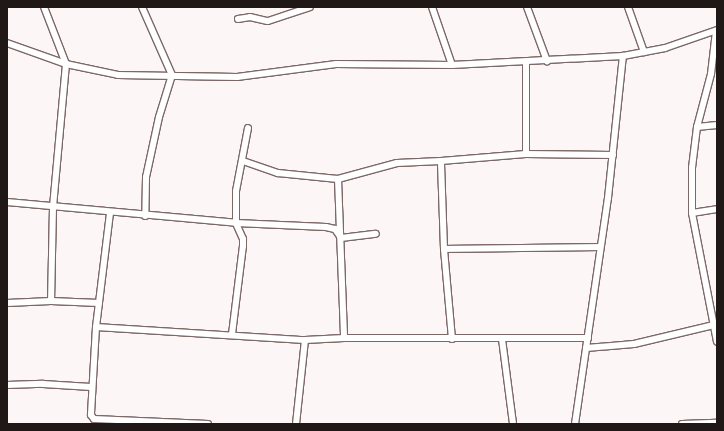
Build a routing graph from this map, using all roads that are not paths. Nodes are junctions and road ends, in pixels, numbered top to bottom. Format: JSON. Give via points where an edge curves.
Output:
{"nodes":[{"id":1,"x":44,"y":7,"type":"edge"},
{"id":2,"x":142,"y":7,"type":"edge"},
{"id":3,"x":310,"y":7,"type":"edge"},
{"id":4,"x":432,"y":7,"type":"edge"},
{"id":5,"x":527,"y":7,"type":"edge"},
{"id":6,"x":628,"y":7,"type":"edge"},
{"id":7,"x":238,"y":19,"type":"dead end"},
{"id":8,"x":717,"y":30,"type":"edge"},
{"id":9,"x":7,"y":43,"type":"edge"},
{"id":10,"x":644,"y":52,"type":"junction"},
{"id":11,"x":623,"y":56,"type":"junction"},
{"id":12,"x":547,"y":61,"type":"junction"},
{"id":13,"x":526,"y":63,"type":"junction"},
{"id":14,"x":66,"y":64,"type":"junction"},
{"id":15,"x":452,"y":65,"type":"junction"},
{"id":16,"x":172,"y":75,"type":"junction"},
{"id":17,"x":717,"y":125,"type":"edge"},
{"id":18,"x":697,"y":127,"type":"junction"},
{"id":19,"x":248,"y":128,"type":"dead end"},
{"id":20,"x":526,"y":154,"type":"junction"},
{"id":21,"x":613,"y":155,"type":"junction"},
{"id":22,"x":441,"y":161,"type":"junction"},
{"id":23,"x":243,"y":162,"type":"junction"},
{"id":24,"x":338,"y":179,"type":"junction"},
{"id":25,"x":7,"y":202,"type":"edge"},
{"id":26,"x":53,"y":207,"type":"junction"},
{"id":27,"x":717,"y":209,"type":"edge"},
{"id":28,"x":110,"y":213,"type":"junction"},
{"id":29,"x":692,"y":213,"type":"junction"},
{"id":30,"x":145,"y":216,"type":"junction"},
{"id":31,"x":236,"y":223,"type":"junction"},
{"id":32,"x":376,"y":234,"type":"dead end"},
{"id":33,"x":341,"y":238,"type":"junction"},
{"id":34,"x":599,"y":248,"type":"junction"},
{"id":35,"x":444,"y":249,"type":"junction"},
{"id":36,"x":51,"y":301,"type":"junction"},
{"id":37,"x":7,"y":302,"type":"edge"},
{"id":38,"x":717,"y":303,"type":"edge"},
{"id":39,"x":99,"y":304,"type":"junction"},
{"id":40,"x":709,"y":305,"type":"junction"},
{"id":41,"x":714,"y":325,"type":"junction"},
{"id":42,"x":96,"y":327,"type":"junction"},
{"id":43,"x":232,"y":334,"type":"junction"},
{"id":44,"x":344,"y":338,"type":"junction"},
{"id":45,"x":588,"y":338,"type":"junction"},
{"id":46,"x":452,"y":339,"type":"junction"},
{"id":47,"x":502,"y":339,"type":"junction"},
{"id":48,"x":306,"y":340,"type":"junction"},
{"id":49,"x":717,"y":342,"type":"edge"},
{"id":50,"x":586,"y":348,"type":"junction"},
{"id":51,"x":7,"y":385,"type":"edge"},
{"id":52,"x":91,"y":386,"type":"junction"},
{"id":53,"x":717,"y":423,"type":"edge"},
{"id":54,"x":208,"y":424,"type":"edge"},
{"id":55,"x":296,"y":424,"type":"edge"},
{"id":56,"x":513,"y":424,"type":"edge"},
{"id":57,"x":575,"y":424,"type":"edge"},
{"id":58,"x":682,"y":424,"type":"edge"}],
"edges":[{"from":1,"to":14,"type":"street"},
{"from":2,"to":16,"type":"street"},
{"from":3,"to":7,"type":"street","via":[[268,21]]},
{"from":4,"to":15,"type":"street"},
{"from":5,"to":12,"type":"street"},
{"from":6,"to":10,"type":"street"},
{"from":8,"to":10,"type":"street","via":[[665,48]]},
{"from":8,"to":18,"type":"street","via":[[711,74]]},
{"from":9,"to":14,"type":"street"},
{"from":10,"to":11,"type":"street"},
{"from":11,"to":12,"type":"street"},
{"from":11,"to":21,"type":"street"},
{"from":12,"to":13,"type":"street"},
{"from":13,"to":15,"type":"street"},
{"from":13,"to":20,"type":"street"},
{"from":14,"to":16,"type":"street","via":[[118,75]]},
{"from":14,"to":26,"type":"street"},
{"from":15,"to":16,"type":"street","via":[[336,64],[237,77]]},
{"from":16,"to":30,"type":"street","via":[[147,171]]},
{"from":17,"to":18,"type":"street"},
{"from":18,"to":29,"type":"street","via":[[692,168]]},
{"from":19,"to":23,"type":"street"},
{"from":20,"to":21,"type":"street"},
{"from":20,"to":22,"type":"street"},
{"from":21,"to":34,"type":"street"},
{"from":22,"to":24,"type":"street","via":[[397,163]]},
{"from":22,"to":35,"type":"street"},
{"from":23,"to":24,"type":"street","via":[[278,173]]},
{"from":23,"to":31,"type":"street","via":[[236,191]]},
{"from":24,"to":33,"type":"street"},
{"from":25,"to":26,"type":"street"},
{"from":26,"to":28,"type":"street"},
{"from":26,"to":36,"type":"street"},
{"from":27,"to":29,"type":"street"},
{"from":28,"to":30,"type":"street"},
{"from":28,"to":39,"type":"street"},
{"from":29,"to":40,"type":"street"},
{"from":30,"to":31,"type":"street"},
{"from":31,"to":33,"type":"street","via":[[326,227],[334,229]]},
{"from":31,"to":43,"type":"street","via":[[243,239],[243,246]]},
{"from":32,"to":33,"type":"street"},
{"from":33,"to":44,"type":"street"},
{"from":34,"to":35,"type":"street"},
{"from":34,"to":45,"type":"street"},
{"from":35,"to":46,"type":"street"},
{"from":36,"to":37,"type":"street"},
{"from":36,"to":39,"type":"street"},
{"from":38,"to":40,"type":"street"},
{"from":39,"to":42,"type":"street"},
{"from":40,"to":41,"type":"street"},
{"from":41,"to":49,"type":"street"},
{"from":41,"to":50,"type":"street","via":[[634,344]]},
{"from":42,"to":43,"type":"street"},
{"from":42,"to":52,"type":"street"},
{"from":43,"to":48,"type":"street"},
{"from":44,"to":46,"type":"street"},
{"from":44,"to":48,"type":"street"},
{"from":45,"to":47,"type":"street"},
{"from":45,"to":50,"type":"street"},
{"from":46,"to":47,"type":"street"},
{"from":47,"to":56,"type":"street"},
{"from":48,"to":55,"type":"street"},
{"from":50,"to":57,"type":"street"},
{"from":51,"to":52,"type":"street"},
{"from":52,"to":54,"type":"street","via":[[91,415],[94,419]]},
{"from":53,"to":58,"type":"street"}]}
